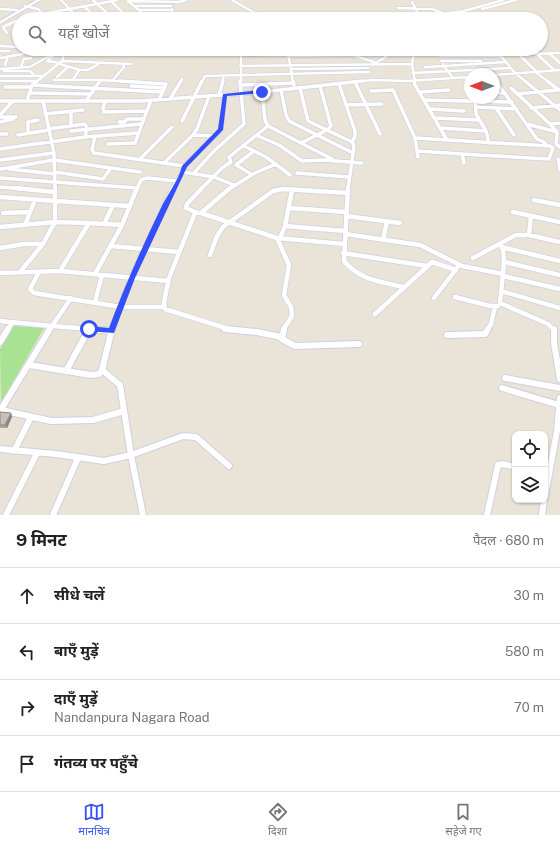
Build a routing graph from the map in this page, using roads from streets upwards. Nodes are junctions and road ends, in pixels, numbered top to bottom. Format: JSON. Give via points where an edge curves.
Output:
{"nodes":[{"id":1,"x":35,"y":0,"type":"edge"},
{"id":2,"x":39,"y":0,"type":"edge"},
{"id":3,"x":61,"y":0,"type":"edge"},
{"id":4,"x":93,"y":0,"type":"edge"},
{"id":5,"x":117,"y":0,"type":"edge"},
{"id":6,"x":186,"y":0,"type":"edge"},
{"id":7,"x":232,"y":0,"type":"edge"},
{"id":8,"x":503,"y":0,"type":"edge"},
{"id":9,"x":516,"y":0,"type":"edge"},
{"id":10,"x":111,"y":1,"type":"junction"},
{"id":11,"x":127,"y":1,"type":"edge"},
{"id":12,"x":169,"y":2,"type":"junction"},
{"id":13,"x":412,"y":2,"type":"dead end"},
{"id":14,"x":97,"y":4,"type":"junction"},
{"id":15,"x":26,"y":6,"type":"junction"},
{"id":16,"x":84,"y":6,"type":"junction"},
{"id":17,"x":134,"y":6,"type":"junction"},
{"id":18,"x":171,"y":6,"type":"junction"},
{"id":19,"x":70,"y":8,"type":"junction"},
{"id":20,"x":398,"y":8,"type":"dead end"},
{"id":21,"x":415,"y":8,"type":"junction"},
{"id":22,"x":482,"y":9,"type":"dead end"},
{"id":23,"x":0,"y":10,"type":"edge"},
{"id":24,"x":17,"y":10,"type":"junction"},
{"id":25,"x":139,"y":10,"type":"joint"},
{"id":26,"x":172,"y":10,"type":"joint"},
{"id":27,"x":14,"y":12,"type":"edge"},
{"id":28,"x":16,"y":12,"type":"edge"},
{"id":29,"x":40,"y":12,"type":"edge"},
{"id":30,"x":51,"y":12,"type":"edge"},
{"id":31,"x":73,"y":12,"type":"edge"},
{"id":32,"x":90,"y":12,"type":"edge"},
{"id":33,"x":106,"y":12,"type":"edge"},
{"id":34,"x":121,"y":12,"type":"edge"},
{"id":35,"x":256,"y":12,"type":"edge"},
{"id":36,"x":417,"y":12,"type":"edge"},
{"id":37,"x":440,"y":12,"type":"edge"},
{"id":38,"x":454,"y":12,"type":"edge"},
{"id":39,"x":12,"y":14,"type":"edge"},
{"id":40,"x":12,"y":15,"type":"edge"},
{"id":41,"x":0,"y":22,"type":"edge"},
{"id":42,"x":12,"y":22,"type":"edge"},
{"id":43,"x":7,"y":33,"type":"dead end"},
{"id":44,"x":0,"y":46,"type":"edge"},
{"id":45,"x":12,"y":47,"type":"edge"},
{"id":46,"x":0,"y":51,"type":"edge"},
{"id":47,"x":9,"y":52,"type":"dead end"},
{"id":48,"x":549,"y":53,"type":"joint"},
{"id":49,"x":560,"y":53,"type":"edge"},
{"id":50,"x":12,"y":55,"type":"edge"},
{"id":51,"x":8,"y":56,"type":"junction"},
{"id":52,"x":33,"y":56,"type":"edge"},
{"id":53,"x":49,"y":56,"type":"edge"},
{"id":54,"x":51,"y":56,"type":"edge"},
{"id":55,"x":63,"y":56,"type":"edge"},
{"id":56,"x":240,"y":56,"type":"edge"},
{"id":57,"x":289,"y":56,"type":"edge"},
{"id":58,"x":356,"y":56,"type":"edge"},
{"id":59,"x":388,"y":56,"type":"edge"},
{"id":60,"x":413,"y":56,"type":"edge"},
{"id":61,"x":440,"y":56,"type":"joint"},
{"id":62,"x":478,"y":56,"type":"junction"},
{"id":63,"x":520,"y":56,"type":"edge"},
{"id":64,"x":539,"y":56,"type":"edge"},
{"id":65,"x":0,"y":58,"type":"edge"},
{"id":66,"x":441,"y":61,"type":"junction"},
{"id":67,"x":482,"y":62,"type":"junction"},
{"id":68,"x":506,"y":62,"type":"junction"},
{"id":69,"x":61,"y":63,"type":"junction"},
{"id":70,"x":99,"y":63,"type":"junction"},
{"id":71,"x":290,"y":63,"type":"junction"},
{"id":72,"x":377,"y":63,"type":"junction"},
{"id":73,"x":560,"y":63,"type":"edge"},
{"id":74,"x":123,"y":64,"type":"junction"},
{"id":75,"x":131,"y":64,"type":"dead end"},
{"id":76,"x":349,"y":64,"type":"junction"},
{"id":77,"x":412,"y":64,"type":"junction"},
{"id":78,"x":5,"y":65,"type":"dead end"},
{"id":79,"x":240,"y":65,"type":"junction"},
{"id":80,"x":69,"y":66,"type":"junction"},
{"id":81,"x":444,"y":66,"type":"junction"},
{"id":82,"x":20,"y":67,"type":"junction"},
{"id":83,"x":425,"y":67,"type":"dead end"},
{"id":84,"x":486,"y":68,"type":"edge"},
{"id":85,"x":510,"y":68,"type":"junction"},
{"id":86,"x":291,"y":69,"type":"junction"},
{"id":87,"x":500,"y":69,"type":"edge"},
{"id":88,"x":0,"y":70,"type":"edge"},
{"id":89,"x":80,"y":70,"type":"junction"},
{"id":90,"x":349,"y":70,"type":"junction"},
{"id":91,"x":368,"y":70,"type":"dead end"},
{"id":92,"x":554,"y":70,"type":"junction"},
{"id":93,"x":560,"y":70,"type":"edge"},
{"id":94,"x":464,"y":71,"type":"edge"},
{"id":95,"x":448,"y":72,"type":"junction"},
{"id":96,"x":536,"y":72,"type":"junction"},
{"id":97,"x":413,"y":73,"type":"junction"},
{"id":98,"x":516,"y":73,"type":"junction"},
{"id":99,"x":292,"y":74,"type":"junction"},
{"id":100,"x":500,"y":74,"type":"edge"},
{"id":101,"x":0,"y":76,"type":"edge"},
{"id":102,"x":35,"y":76,"type":"junction"},
{"id":103,"x":42,"y":76,"type":"junction"},
{"id":104,"x":224,"y":76,"type":"junction"},
{"id":105,"x":240,"y":76,"type":"junction"},
{"id":106,"x":57,"y":77,"type":"dead end"},
{"id":107,"x":464,"y":77,"type":"edge"},
{"id":108,"x":182,"y":78,"type":"dead end"},
{"id":109,"x":453,"y":78,"type":"junction"},
{"id":110,"x":54,"y":80,"type":"dead end"},
{"id":111,"x":73,"y":80,"type":"junction"},
{"id":112,"x":101,"y":80,"type":"junction"},
{"id":113,"x":388,"y":80,"type":"junction"},
{"id":114,"x":0,"y":81,"type":"edge"},
{"id":115,"x":36,"y":81,"type":"junction"},
{"id":116,"x":112,"y":81,"type":"junction"},
{"id":117,"x":414,"y":81,"type":"junction"},
{"id":118,"x":354,"y":82,"type":"junction"},
{"id":119,"x":294,"y":83,"type":"junction"},
{"id":120,"x":339,"y":84,"type":"junction"},
{"id":121,"x":241,"y":85,"type":"junction"},
{"id":122,"x":31,"y":86,"type":"junction"},
{"id":123,"x":132,"y":86,"type":"dead end"},
{"id":124,"x":320,"y":86,"type":"junction"},
{"id":125,"x":5,"y":87,"type":"dead end"},
{"id":126,"x":500,"y":87,"type":"edge"},
{"id":127,"x":164,"y":88,"type":"junction"},
{"id":128,"x":294,"y":88,"type":"junction"},
{"id":129,"x":300,"y":88,"type":"junction"},
{"id":130,"x":511,"y":88,"type":"dead end"},
{"id":131,"x":94,"y":89,"type":"junction"},
{"id":132,"x":282,"y":90,"type":"junction"},
{"id":133,"x":393,"y":90,"type":"junction"},
{"id":134,"x":449,"y":90,"type":"dead end"},
{"id":135,"x":559,"y":90,"type":"edge"},
{"id":136,"x":371,"y":91,"type":"dead end"},
{"id":137,"x":162,"y":92,"type":"junction"},
{"id":138,"x":262,"y":92,"type":"junction"},
{"id":139,"x":420,"y":92,"type":"junction"},
{"id":140,"x":538,"y":92,"type":"junction"},
{"id":141,"x":31,"y":93,"type":"junction"},
{"id":142,"x":241,"y":93,"type":"junction"},
{"id":143,"x":500,"y":93,"type":"edge"},
{"id":144,"x":505,"y":93,"type":"junction"},
{"id":145,"x":91,"y":94,"type":"junction"},
{"id":146,"x":225,"y":94,"type":"junction"},
{"id":147,"x":517,"y":94,"type":"junction"},
{"id":148,"x":219,"y":95,"type":"junction"},
{"id":149,"x":209,"y":96,"type":"junction"},
{"id":150,"x":193,"y":97,"type":"junction"},
{"id":151,"x":170,"y":99,"type":"junction"},
{"id":152,"x":151,"y":100,"type":"junction"},
{"id":153,"x":159,"y":100,"type":"junction"},
{"id":154,"x":424,"y":100,"type":"junction"},
{"id":155,"x":464,"y":100,"type":"edge"},
{"id":156,"x":0,"y":101,"type":"edge"},
{"id":157,"x":12,"y":101,"type":"junction"},
{"id":158,"x":27,"y":101,"type":"junction"},
{"id":159,"x":43,"y":101,"type":"junction"},
{"id":160,"x":500,"y":101,"type":"edge"},
{"id":161,"x":86,"y":102,"type":"junction"},
{"id":162,"x":105,"y":102,"type":"junction"},
{"id":163,"x":512,"y":102,"type":"junction"},
{"id":164,"x":366,"y":104,"type":"junction"},
{"id":165,"x":382,"y":104,"type":"dead end"},
{"id":166,"x":476,"y":104,"type":"edge"},
{"id":167,"x":346,"y":105,"type":"junction"},
{"id":168,"x":560,"y":105,"type":"edge"},
{"id":169,"x":555,"y":106,"type":"junction"},
{"id":170,"x":476,"y":107,"type":"junction"},
{"id":171,"x":496,"y":108,"type":"junction"},
{"id":172,"x":531,"y":108,"type":"junction"},
{"id":173,"x":430,"y":109,"type":"junction"},
{"id":174,"x":517,"y":109,"type":"junction"},
{"id":175,"x":83,"y":110,"type":"dead end"},
{"id":176,"x":560,"y":110,"type":"edge"},
{"id":177,"x":71,"y":111,"type":"junction"},
{"id":178,"x":146,"y":111,"type":"junction"},
{"id":179,"x":464,"y":111,"type":"dead end"},
{"id":180,"x":45,"y":114,"type":"junction"},
{"id":181,"x":0,"y":116,"type":"edge"},
{"id":182,"x":435,"y":118,"type":"junction"},
{"id":183,"x":143,"y":119,"type":"junction"},
{"id":184,"x":38,"y":120,"type":"dead end"},
{"id":185,"x":479,"y":120,"type":"junction"},
{"id":186,"x":182,"y":121,"type":"dead end"},
{"id":187,"x":0,"y":122,"type":"edge"},
{"id":188,"x":118,"y":122,"type":"dead end"},
{"id":189,"x":560,"y":123,"type":"edge"},
{"id":190,"x":141,"y":124,"type":"junction"},
{"id":191,"x":527,"y":124,"type":"junction"},
{"id":192,"x":550,"y":124,"type":"junction"},
{"id":193,"x":70,"y":125,"type":"junction"},
{"id":194,"x":268,"y":126,"type":"junction"},
{"id":195,"x":172,"y":127,"type":"dead end"},
{"id":196,"x":87,"y":128,"type":"junction"},
{"id":197,"x":440,"y":128,"type":"junction"},
{"id":198,"x":49,"y":129,"type":"junction"},
{"id":199,"x":327,"y":130,"type":"junction"},
{"id":200,"x":71,"y":131,"type":"dead end"},
{"id":201,"x":486,"y":131,"type":"junction"},
{"id":202,"x":558,"y":132,"type":"edge"},
{"id":203,"x":138,"y":133,"type":"junction"},
{"id":204,"x":0,"y":134,"type":"edge"},
{"id":205,"x":7,"y":134,"type":"dead end"},
{"id":206,"x":28,"y":134,"type":"junction"},
{"id":207,"x":193,"y":134,"type":"junction"},
{"id":208,"x":318,"y":134,"type":"junction"},
{"id":209,"x":380,"y":134,"type":"dead end"},
{"id":210,"x":514,"y":135,"type":"dead end"},
{"id":211,"x":18,"y":136,"type":"dead end"},
{"id":212,"x":95,"y":136,"type":"junction"},
{"id":213,"x":215,"y":136,"type":"junction"},
{"id":214,"x":258,"y":136,"type":"junction"},
{"id":215,"x":85,"y":137,"type":"junction"},
{"id":216,"x":416,"y":138,"type":"junction"},
{"id":217,"x":447,"y":140,"type":"junction"},
{"id":218,"x":53,"y":142,"type":"junction"},
{"id":219,"x":352,"y":142,"type":"junction"},
{"id":220,"x":301,"y":143,"type":"junction"},
{"id":221,"x":489,"y":143,"type":"junction"},
{"id":222,"x":108,"y":144,"type":"dead end"},
{"id":223,"x":244,"y":146,"type":"junction"},
{"id":224,"x":547,"y":146,"type":"junction"},
{"id":225,"x":560,"y":147,"type":"edge"},
{"id":226,"x":0,"y":149,"type":"edge"},
{"id":227,"x":254,"y":151,"type":"junction"},
{"id":228,"x":418,"y":151,"type":"junction"},
{"id":229,"x":54,"y":153,"type":"junction"},
{"id":230,"x":353,"y":153,"type":"junction"},
{"id":231,"x":462,"y":154,"type":"junction"},
{"id":232,"x":418,"y":157,"type":"dead end"},
{"id":233,"x":550,"y":157,"type":"junction"},
{"id":234,"x":140,"y":159,"type":"junction"},
{"id":235,"x":559,"y":159,"type":"edge"},
{"id":236,"x":0,"y":160,"type":"edge"},
{"id":237,"x":54,"y":160,"type":"junction"},
{"id":238,"x":333,"y":160,"type":"junction"},
{"id":239,"x":352,"y":162,"type":"junction"},
{"id":240,"x":362,"y":162,"type":"dead end"},
{"id":241,"x":164,"y":163,"type":"junction"},
{"id":242,"x":464,"y":163,"type":"dead end"},
{"id":243,"x":276,"y":164,"type":"junction"},
{"id":244,"x":184,"y":166,"type":"junction"},
{"id":245,"x":111,"y":168,"type":"junction"},
{"id":246,"x":0,"y":169,"type":"edge"},
{"id":247,"x":560,"y":170,"type":"edge"},
{"id":248,"x":140,"y":172,"type":"dead end"},
{"id":249,"x":183,"y":172,"type":"junction"},
{"id":250,"x":55,"y":173,"type":"junction"},
{"id":251,"x":194,"y":173,"type":"junction"},
{"id":252,"x":297,"y":173,"type":"dead end"},
{"id":253,"x":251,"y":174,"type":"junction"},
{"id":254,"x":290,"y":175,"type":"dead end"},
{"id":255,"x":214,"y":177,"type":"junction"},
{"id":256,"x":349,"y":177,"type":"junction"},
{"id":257,"x":0,"y":178,"type":"edge"},
{"id":258,"x":177,"y":181,"type":"junction"},
{"id":259,"x":54,"y":182,"type":"junction"},
{"id":260,"x":234,"y":184,"type":"junction"},
{"id":261,"x":0,"y":187,"type":"edge"},
{"id":262,"x":137,"y":188,"type":"junction"},
{"id":263,"x":292,"y":190,"type":"junction"},
{"id":264,"x":54,"y":192,"type":"junction"},
{"id":265,"x":348,"y":193,"type":"junction"},
{"id":266,"x":0,"y":197,"type":"edge"},
{"id":267,"x":35,"y":200,"type":"junction"},
{"id":268,"x":534,"y":200,"type":"dead end"},
{"id":269,"x":55,"y":201,"type":"junction"},
{"id":270,"x":113,"y":205,"type":"junction"},
{"id":271,"x":560,"y":205,"type":"edge"},
{"id":272,"x":130,"y":206,"type":"junction"},
{"id":273,"x":289,"y":208,"type":"junction"},
{"id":274,"x":30,"y":212,"type":"junction"},
{"id":275,"x":513,"y":212,"type":"dead end"},
{"id":276,"x":3,"y":213,"type":"dead end"},
{"id":277,"x":200,"y":213,"type":"junction"},
{"id":278,"x":346,"y":214,"type":"junction"},
{"id":279,"x":531,"y":216,"type":"junction"},
{"id":280,"x":387,"y":221,"type":"junction"},
{"id":281,"x":55,"y":222,"type":"junction"},
{"id":282,"x":230,"y":222,"type":"junction"},
{"id":283,"x":560,"y":222,"type":"edge"},
{"id":284,"x":89,"y":223,"type":"junction"},
{"id":285,"x":400,"y":223,"type":"dead end"},
{"id":286,"x":104,"y":224,"type":"junction"},
{"id":287,"x":25,"y":225,"type":"junction"},
{"id":288,"x":122,"y":225,"type":"junction"},
{"id":289,"x":285,"y":226,"type":"junction"},
{"id":290,"x":0,"y":227,"type":"edge"},
{"id":291,"x":345,"y":233,"type":"junction"},
{"id":292,"x":529,"y":235,"type":"junction"},
{"id":293,"x":278,"y":238,"type":"junction"},
{"id":294,"x":383,"y":240,"type":"junction"},
{"id":295,"x":560,"y":242,"type":"edge"},
{"id":296,"x":43,"y":244,"type":"junction"},
{"id":297,"x":344,"y":244,"type":"junction"},
{"id":298,"x":111,"y":246,"type":"junction"},
{"id":299,"x":497,"y":246,"type":"junction"},
{"id":300,"x":0,"y":248,"type":"edge"},
{"id":301,"x":503,"y":248,"type":"junction"},
{"id":302,"x":145,"y":249,"type":"junction"},
{"id":303,"x":179,"y":252,"type":"junction"},
{"id":304,"x":343,"y":253,"type":"junction"},
{"id":305,"x":210,"y":255,"type":"dead end"},
{"id":306,"x":473,"y":258,"type":"dead end"},
{"id":307,"x":560,"y":261,"type":"edge"},
{"id":308,"x":504,"y":262,"type":"junction"},
{"id":309,"x":459,"y":265,"type":"junction"},
{"id":310,"x":427,"y":266,"type":"junction"},
{"id":311,"x":456,"y":270,"type":"junction"},
{"id":312,"x":60,"y":271,"type":"junction"},
{"id":313,"x":20,"y":272,"type":"junction"},
{"id":314,"x":39,"y":272,"type":"junction"},
{"id":315,"x":1,"y":274,"type":"edge"},
{"id":316,"x":95,"y":274,"type":"junction"},
{"id":317,"x":102,"y":275,"type":"junction"},
{"id":318,"x":503,"y":275,"type":"junction"},
{"id":319,"x":560,"y":275,"type":"edge"},
{"id":320,"x":132,"y":278,"type":"junction"},
{"id":321,"x":168,"y":281,"type":"junction"},
{"id":322,"x":404,"y":287,"type":"junction"},
{"id":323,"x":560,"y":289,"type":"edge"},
{"id":324,"x":500,"y":291,"type":"junction"},
{"id":325,"x":71,"y":298,"type":"junction"},
{"id":326,"x":434,"y":298,"type":"dead end"},
{"id":327,"x":456,"y":298,"type":"dead end"},
{"id":328,"x":95,"y":302,"type":"junction"},
{"id":329,"x":501,"y":305,"type":"junction"},
{"id":330,"x":121,"y":307,"type":"junction"},
{"id":331,"x":164,"y":307,"type":"junction"},
{"id":332,"x":495,"y":307,"type":"junction"},
{"id":333,"x":560,"y":308,"type":"edge"},
{"id":334,"x":375,"y":314,"type":"dead end"},
{"id":335,"x":0,"y":321,"type":"edge"},
{"id":336,"x":12,"y":323,"type":"junction"},
{"id":337,"x":52,"y":326,"type":"junction"},
{"id":338,"x":89,"y":329,"type":"junction"},
{"id":339,"x":111,"y":332,"type":"junction"},
{"id":340,"x":447,"y":335,"type":"dead end"},
{"id":341,"x":281,"y":337,"type":"junction"},
{"id":342,"x":0,"y":342,"type":"edge"},
{"id":343,"x":359,"y":344,"type":"dead end"},
{"id":344,"x":29,"y":365,"type":"junction"},
{"id":345,"x":102,"y":370,"type":"junction"},
{"id":346,"x":66,"y":371,"type":"junction"},
{"id":347,"x":505,"y":378,"type":"dead end"},
{"id":348,"x":560,"y":379,"type":"edge"},
{"id":349,"x":502,"y":388,"type":"dead end"},
{"id":350,"x":560,"y":388,"type":"edge"},
{"id":351,"x":560,"y":401,"type":"edge"},
{"id":352,"x":2,"y":403,"type":"edge"},
{"id":353,"x":0,"y":410,"type":"edge"},
{"id":354,"x":124,"y":411,"type":"junction"},
{"id":355,"x":31,"y":417,"type":"junction"},
{"id":356,"x":0,"y":450,"type":"edge"},
{"id":357,"x":14,"y":451,"type":"junction"},
{"id":358,"x":37,"y":453,"type":"junction"},
{"id":359,"x":131,"y":455,"type":"junction"},
{"id":360,"x":78,"y":458,"type":"junction"},
{"id":361,"x":229,"y":466,"type":"dead end"},
{"id":362,"x":512,"y":466,"type":"edge"},
{"id":363,"x":548,"y":471,"type":"edge"},
{"id":364,"x":544,"y":503,"type":"edge"},
{"id":365,"x":6,"y":515,"type":"edge"},
{"id":366,"x":53,"y":515,"type":"edge"},
{"id":367,"x":142,"y":515,"type":"edge"},
{"id":368,"x":487,"y":515,"type":"edge"},
{"id":369,"x":542,"y":515,"type":"edge"}],
"edges":[{"from":1,"to":15,"type":"street"},
{"from":2,"to":15,"type":"street"},
{"from":3,"to":19,"type":"street"},
{"from":4,"to":14,"type":"street"},
{"from":5,"to":10,"type":"street"},
{"from":6,"to":12,"type":"street"},
{"from":7,"to":35,"type":"street"},
{"from":8,"to":38,"type":"street"},
{"from":9,"to":22,"type":"street"},
{"from":10,"to":14,"type":"street"},
{"from":10,"to":34,"type":"street"},
{"from":11,"to":12,"type":"street"},
{"from":11,"to":17,"type":"street"},
{"from":12,"to":18,"type":"street"},
{"from":13,"to":21,"type":"street"},
{"from":14,"to":16,"type":"street"},
{"from":14,"to":33,"type":"street"},
{"from":15,"to":24,"type":"street"},
{"from":15,"to":28,"type":"street"},
{"from":15,"to":29,"type":"street"},
{"from":16,"to":19,"type":"street"},
{"from":16,"to":32,"type":"street"},
{"from":17,"to":18,"type":"street"},
{"from":17,"to":25,"type":"street"},
{"from":18,"to":26,"type":"street"},
{"from":19,"to":30,"type":"street"},
{"from":19,"to":31,"type":"street"},
{"from":20,"to":21,"type":"street"},
{"from":21,"to":36,"type":"street"},
{"from":21,"to":37,"type":"street"},
{"from":23,"to":24,"type":"street"},
{"from":24,"to":27,"type":"street"},
{"from":25,"to":26,"type":"street"},
{"from":39,"to":41,"type":"street"},
{"from":40,"to":41,"type":"street"},
{"from":42,"to":43,"type":"street","via":[[3,26]]},
{"from":44,"to":45,"type":"street"},
{"from":46,"to":47,"type":"street"},
{"from":48,"to":49,"type":"street"},
{"from":48,"to":73,"type":"street"},
{"from":50,"to":51,"type":"street"},
{"from":51,"to":65,"type":"street"},
{"from":51,"to":78,"type":"street"},
{"from":52,"to":82,"type":"street","via":[[31,60],[24,59]]},
{"from":53,"to":82,"type":"street","via":[[31,66]]},
{"from":54,"to":69,"type":"street","via":[[47,61]]},
{"from":55,"to":69,"type":"street"},
{"from":56,"to":79,"type":"street"},
{"from":57,"to":71,"type":"street"},
{"from":58,"to":72,"type":"street"},
{"from":59,"to":72,"type":"street"},
{"from":60,"to":77,"type":"street"},
{"from":61,"to":62,"type":"street"},
{"from":61,"to":66,"type":"street"},
{"from":62,"to":67,"type":"street"},
{"from":62,"to":68,"type":"street","via":[[501,56]]},
{"from":63,"to":96,"type":"street"},
{"from":64,"to":92,"type":"street"},
{"from":66,"to":67,"type":"street"},
{"from":66,"to":81,"type":"street"},
{"from":67,"to":68,"type":"street"},
{"from":67,"to":81,"type":"street"},
{"from":67,"to":84,"type":"street"},
{"from":68,"to":85,"type":"street"},
{"from":69,"to":70,"type":"street"},
{"from":69,"to":80,"type":"street"},
{"from":69,"to":103,"type":"street"},
{"from":70,"to":74,"type":"street"},
{"from":70,"to":89,"type":"street","via":[[89,72]]},
{"from":71,"to":76,"type":"street"},
{"from":71,"to":79,"type":"street"},
{"from":71,"to":86,"type":"street"},
{"from":72,"to":76,"type":"street"},
{"from":72,"to":77,"type":"street"},
{"from":74,"to":75,"type":"street"},
{"from":74,"to":116,"type":"street","via":[[124,68]]},
{"from":76,"to":90,"type":"street"},
{"from":77,"to":97,"type":"street"},
{"from":79,"to":105,"type":"street"},
{"from":80,"to":89,"type":"street"},
{"from":80,"to":106,"type":"street"},
{"from":81,"to":83,"type":"street"},
{"from":81,"to":95,"type":"street"},
{"from":82,"to":88,"type":"street"},
{"from":85,"to":87,"type":"street"},
{"from":85,"to":98,"type":"street"},
{"from":86,"to":90,"type":"street"},
{"from":86,"to":99,"type":"street"},
{"from":88,"to":102,"type":"street","via":[[30,71]]},
{"from":89,"to":111,"type":"street"},
{"from":90,"to":91,"type":"street"},
{"from":90,"to":99,"type":"street"},
{"from":90,"to":118,"type":"street"},
{"from":92,"to":93,"type":"street"},
{"from":92,"to":96,"type":"street"},
{"from":94,"to":95,"type":"street"},
{"from":95,"to":97,"type":"street"},
{"from":95,"to":109,"type":"street"},
{"from":96,"to":98,"type":"street"},
{"from":96,"to":135,"type":"street"},
{"from":97,"to":117,"type":"street"},
{"from":98,"to":100,"type":"street"},
{"from":98,"to":140,"type":"street"},
{"from":99,"to":105,"type":"street"},
{"from":99,"to":119,"type":"street"},
{"from":101,"to":102,"type":"street"},
{"from":102,"to":103,"type":"street"},
{"from":103,"to":115,"type":"street"},
{"from":104,"to":105,"type":"street"},
{"from":104,"to":148,"type":"street"},
{"from":104,"to":150,"type":"street","via":[[203,77]]},
{"from":105,"to":121,"type":"street"},
{"from":107,"to":109,"type":"street"},
{"from":108,"to":151,"type":"street"},
{"from":109,"to":117,"type":"street"},
{"from":110,"to":111,"type":"street"},
{"from":111,"to":112,"type":"street"},
{"from":112,"to":116,"type":"street"},
{"from":112,"to":131,"type":"street"},
{"from":113,"to":117,"type":"street"},
{"from":113,"to":118,"type":"street"},
{"from":113,"to":133,"type":"street"},
{"from":114,"to":115,"type":"street"},
{"from":115,"to":122,"type":"street"},
{"from":116,"to":127,"type":"street","via":[[166,84]]},
{"from":117,"to":139,"type":"street"},
{"from":118,"to":120,"type":"street"},
{"from":118,"to":164,"type":"street"},
{"from":119,"to":121,"type":"street"},
{"from":119,"to":128,"type":"street"},
{"from":120,"to":124,"type":"street"},
{"from":120,"to":167,"type":"street"},
{"from":121,"to":142,"type":"street"},
{"from":122,"to":125,"type":"street"},
{"from":122,"to":131,"type":"street"},
{"from":122,"to":141,"type":"street"},
{"from":123,"to":127,"type":"street"},
{"from":124,"to":129,"type":"street"},
{"from":124,"to":199,"type":"street","via":[[330,125]]},
{"from":126,"to":144,"type":"street"},
{"from":127,"to":137,"type":"street"},
{"from":128,"to":129,"type":"street"},
{"from":128,"to":132,"type":"street"},
{"from":129,"to":199,"type":"street","via":[[307,119]]},
{"from":130,"to":147,"type":"street"},
{"from":131,"to":137,"type":"street"},
{"from":131,"to":145,"type":"street"},
{"from":132,"to":138,"type":"street"},
{"from":132,"to":208,"type":"street","via":[[287,118]]},
{"from":133,"to":136,"type":"street"},
{"from":133,"to":216,"type":"street"},
{"from":134,"to":139,"type":"street"},
{"from":135,"to":140,"type":"street"},
{"from":137,"to":153,"type":"street"},
{"from":138,"to":142,"type":"street"},
{"from":138,"to":194,"type":"street"},
{"from":139,"to":154,"type":"street"},
{"from":140,"to":147,"type":"street"},
{"from":140,"to":169,"type":"street"},
{"from":141,"to":145,"type":"street"},
{"from":141,"to":158,"type":"street"},
{"from":142,"to":146,"type":"street"},
{"from":142,"to":251,"type":"street","via":[[244,124]]},
{"from":143,"to":144,"type":"street"},
{"from":144,"to":163,"type":"street"},
{"from":145,"to":161,"type":"street"},
{"from":146,"to":148,"type":"street"},
{"from":146,"to":213,"type":"street","via":[[220,130]]},
{"from":147,"to":172,"type":"street"},
{"from":148,"to":149,"type":"street"},
{"from":149,"to":150,"type":"street"},
{"from":149,"to":207,"type":"street"},
{"from":150,"to":151,"type":"street"},
{"from":150,"to":186,"type":"street"},
{"from":151,"to":153,"type":"street"},
{"from":152,"to":153,"type":"street"},
{"from":152,"to":162,"type":"street"},
{"from":152,"to":178,"type":"street"},
{"from":154,"to":155,"type":"street"},
{"from":154,"to":173,"type":"street"},
{"from":156,"to":157,"type":"street"},
{"from":157,"to":158,"type":"street"},
{"from":157,"to":181,"type":"street"},
{"from":158,"to":159,"type":"street"},
{"from":159,"to":161,"type":"street"},
{"from":159,"to":180,"type":"street"},
{"from":160,"to":163,"type":"street"},
{"from":161,"to":162,"type":"street"},
{"from":162,"to":178,"type":"street","via":[[104,112]]},
{"from":163,"to":174,"type":"street"},
{"from":164,"to":165,"type":"street"},
{"from":164,"to":167,"type":"street"},
{"from":164,"to":209,"type":"street"},
{"from":166,"to":170,"type":"street"},
{"from":167,"to":219,"type":"street","via":[[355,131]]},
{"from":168,"to":169,"type":"street"},
{"from":169,"to":172,"type":"street"},
{"from":169,"to":176,"type":"street"},
{"from":170,"to":171,"type":"street"},
{"from":170,"to":185,"type":"street"},
{"from":171,"to":174,"type":"street"},
{"from":171,"to":210,"type":"street"},
{"from":172,"to":192,"type":"street"},
{"from":173,"to":179,"type":"street"},
{"from":173,"to":182,"type":"street"},
{"from":174,"to":191,"type":"street"},
{"from":175,"to":177,"type":"street"},
{"from":177,"to":180,"type":"street"},
{"from":177,"to":193,"type":"street"},
{"from":178,"to":183,"type":"street"},
{"from":180,"to":198,"type":"street"},
{"from":181,"to":187,"type":"street","via":[[14,118]]},
{"from":182,"to":185,"type":"street"},
{"from":182,"to":197,"type":"street"},
{"from":183,"to":188,"type":"street"},
{"from":183,"to":190,"type":"street"},
{"from":184,"to":206,"type":"street","via":[[28,122]]},
{"from":185,"to":201,"type":"street"},
{"from":189,"to":192,"type":"street"},
{"from":190,"to":196,"type":"street"},
{"from":190,"to":203,"type":"street"},
{"from":191,"to":202,"type":"street"},
{"from":191,"to":224,"type":"street","via":[[537,139]]},
{"from":192,"to":202,"type":"street"},
{"from":193,"to":196,"type":"street","via":[[84,124]]},
{"from":193,"to":198,"type":"street"},
{"from":194,"to":214,"type":"street"},
{"from":194,"to":220,"type":"street"},
{"from":195,"to":234,"type":"street"},
{"from":196,"to":200,"type":"street"},
{"from":196,"to":215,"type":"street"},
{"from":197,"to":201,"type":"street"},
{"from":197,"to":217,"type":"street"},
{"from":198,"to":206,"type":"street"},
{"from":198,"to":218,"type":"street"},
{"from":199,"to":208,"type":"street"},
{"from":199,"to":219,"type":"street"},
{"from":201,"to":221,"type":"street"},
{"from":202,"to":225,"type":"street","via":[[556,144]]},
{"from":203,"to":212,"type":"street"},
{"from":203,"to":222,"type":"street","via":[[134,143]]},
{"from":204,"to":205,"type":"street"},
{"from":206,"to":211,"type":"street"},
{"from":207,"to":213,"type":"street"},
{"from":207,"to":241,"type":"street"},
{"from":208,"to":220,"type":"street"},
{"from":208,"to":230,"type":"street"},
{"from":212,"to":215,"type":"street"},
{"from":212,"to":234,"type":"street","via":[[92,150],[94,153]]},
{"from":213,"to":244,"type":"street"},
{"from":214,"to":223,"type":"street"},
{"from":214,"to":238,"type":"street","via":[[285,149],[302,161]]},
{"from":215,"to":218,"type":"street"},
{"from":216,"to":217,"type":"street"},
{"from":216,"to":228,"type":"street"},
{"from":217,"to":221,"type":"street"},
{"from":218,"to":226,"type":"street"},
{"from":218,"to":229,"type":"street"},
{"from":219,"to":230,"type":"street"},
{"from":220,"to":238,"type":"street"},
{"from":221,"to":224,"type":"street"},
{"from":223,"to":227,"type":"street"},
{"from":223,"to":255,"type":"street","via":[[229,157],[231,162]]},
{"from":224,"to":233,"type":"street","via":[[553,148]]},
{"from":227,"to":243,"type":"street"},
{"from":227,"to":253,"type":"street","via":[[236,165]]},
{"from":228,"to":231,"type":"street"},
{"from":228,"to":232,"type":"street"},
{"from":229,"to":236,"type":"street"},
{"from":229,"to":237,"type":"street"},
{"from":230,"to":239,"type":"street"},
{"from":231,"to":233,"type":"street","via":[[546,159]]},
{"from":231,"to":242,"type":"street"},
{"from":233,"to":235,"type":"street"},
{"from":234,"to":241,"type":"street"},
{"from":235,"to":247,"type":"street"},
{"from":237,"to":245,"type":"street"},
{"from":237,"to":246,"type":"street"},
{"from":237,"to":250,"type":"street"},
{"from":238,"to":239,"type":"street"},
{"from":239,"to":240,"type":"street"},
{"from":239,"to":256,"type":"street"},
{"from":241,"to":244,"type":"street"},
{"from":243,"to":253,"type":"street"},
{"from":243,"to":254,"type":"street"},
{"from":244,"to":249,"type":"street"},
{"from":245,"to":248,"type":"street"},
{"from":245,"to":250,"type":"street","via":[[103,179]]},
{"from":246,"to":250,"type":"street"},
{"from":249,"to":251,"type":"street"},
{"from":249,"to":258,"type":"street"},
{"from":250,"to":259,"type":"street"},
{"from":251,"to":255,"type":"street"},
{"from":252,"to":256,"type":"street"},
{"from":253,"to":260,"type":"street"},
{"from":255,"to":260,"type":"street"},
{"from":255,"to":277,"type":"street","via":[[187,204],[188,208]]},
{"from":256,"to":265,"type":"street"},
{"from":257,"to":259,"type":"street"},
{"from":258,"to":262,"type":"street","via":[[144,179]]},
{"from":258,"to":302,"type":"street"},
{"from":259,"to":262,"type":"street"},
{"from":259,"to":264,"type":"street"},
{"from":260,"to":277,"type":"street"},
{"from":261,"to":264,"type":"street"},
{"from":262,"to":272,"type":"street"},
{"from":263,"to":265,"type":"street"},
{"from":263,"to":273,"type":"street"},
{"from":263,"to":282,"type":"street","via":[[273,191]]},
{"from":264,"to":269,"type":"street"},
{"from":265,"to":278,"type":"street"},
{"from":266,"to":267,"type":"street"},
{"from":267,"to":269,"type":"street"},
{"from":267,"to":274,"type":"street"},
{"from":268,"to":271,"type":"street"},
{"from":269,"to":270,"type":"street"},
{"from":269,"to":281,"type":"street"},
{"from":270,"to":272,"type":"street"},
{"from":270,"to":286,"type":"street"},
{"from":272,"to":288,"type":"street"},
{"from":273,"to":278,"type":"street"},
{"from":273,"to":289,"type":"street"},
{"from":274,"to":276,"type":"street"},
{"from":274,"to":287,"type":"street"},
{"from":275,"to":279,"type":"street"},
{"from":277,"to":282,"type":"street"},
{"from":277,"to":303,"type":"street","via":[[193,215]]},
{"from":278,"to":280,"type":"street"},
{"from":278,"to":291,"type":"street"},
{"from":279,"to":283,"type":"street"},
{"from":279,"to":292,"type":"street"},
{"from":280,"to":285,"type":"street"},
{"from":280,"to":294,"type":"street"},
{"from":281,"to":284,"type":"street"},
{"from":281,"to":287,"type":"street"},
{"from":281,"to":296,"type":"street"},
{"from":282,"to":293,"type":"street"},
{"from":282,"to":305,"type":"street","via":[[219,232]]},
{"from":284,"to":286,"type":"street"},
{"from":284,"to":312,"type":"street"},
{"from":286,"to":288,"type":"street"},
{"from":287,"to":290,"type":"street"},
{"from":288,"to":298,"type":"street"},
{"from":289,"to":291,"type":"street"},
{"from":289,"to":293,"type":"street"},
{"from":291,"to":294,"type":"street"},
{"from":291,"to":297,"type":"street"},
{"from":292,"to":295,"type":"street"},
{"from":292,"to":299,"type":"street","via":[[516,235]]},
{"from":293,"to":297,"type":"street"},
{"from":293,"to":341,"type":"street","via":[[288,261],[284,295],[293,314]]},
{"from":294,"to":309,"type":"street","via":[[425,247]]},
{"from":296,"to":300,"type":"street"},
{"from":296,"to":313,"type":"street"},
{"from":297,"to":304,"type":"street"},
{"from":298,"to":302,"type":"street"},
{"from":298,"to":316,"type":"street"},
{"from":299,"to":301,"type":"street"},
{"from":299,"to":306,"type":"street"},
{"from":301,"to":307,"type":"street"},
{"from":301,"to":308,"type":"street"},
{"from":302,"to":303,"type":"street"},
{"from":302,"to":320,"type":"street"},
{"from":303,"to":321,"type":"street"},
{"from":304,"to":310,"type":"street"},
{"from":304,"to":322,"type":"street","via":[[346,264],[360,275]]},
{"from":308,"to":318,"type":"street"},
{"from":308,"to":319,"type":"street"},
{"from":309,"to":311,"type":"street"},
{"from":309,"to":318,"type":"street"},
{"from":310,"to":311,"type":"street","via":[[434,262]]},
{"from":310,"to":322,"type":"street"},
{"from":311,"to":326,"type":"street"},
{"from":312,"to":314,"type":"street"},
{"from":312,"to":316,"type":"street"},
{"from":313,"to":314,"type":"street"},
{"from":313,"to":315,"type":"street"},
{"from":314,"to":325,"type":"street","via":[[31,286],[31,292]]},
{"from":316,"to":317,"type":"street"},
{"from":317,"to":320,"type":"street"},
{"from":317,"to":328,"type":"street"},
{"from":318,"to":323,"type":"street"},
{"from":318,"to":324,"type":"street"},
{"from":320,"to":321,"type":"street"},
{"from":320,"to":330,"type":"street"},
{"from":321,"to":331,"type":"street"},
{"from":322,"to":334,"type":"street"},
{"from":324,"to":329,"type":"street"},
{"from":324,"to":333,"type":"street"},
{"from":325,"to":328,"type":"street"},
{"from":325,"to":337,"type":"street"},
{"from":327,"to":332,"type":"street"},
{"from":328,"to":330,"type":"street"},
{"from":329,"to":332,"type":"street"},
{"from":329,"to":348,"type":"street","via":[[548,324],[554,329]]},
{"from":330,"to":331,"type":"street"},
{"from":330,"to":339,"type":"street"},
{"from":331,"to":341,"type":"street","via":[[227,330]]},
{"from":332,"to":340,"type":"street","via":[[491,324],[485,334]]},
{"from":335,"to":336,"type":"street"},
{"from":336,"to":337,"type":"street"},
{"from":336,"to":342,"type":"street"},
{"from":337,"to":338,"type":"street"},
{"from":337,"to":344,"type":"street"},
{"from":338,"to":339,"type":"street"},
{"from":338,"to":346,"type":"street"},
{"from":339,"to":345,"type":"street"},
{"from":341,"to":343,"type":"street","via":[[295,346]]},
{"from":344,"to":346,"type":"street"},
{"from":344,"to":352,"type":"street"},
{"from":345,"to":346,"type":"street","via":[[99,374],[91,376]]},
{"from":345,"to":354,"type":"street","via":[[105,375],[118,380]]},
{"from":347,"to":350,"type":"street"},
{"from":349,"to":351,"type":"street"},
{"from":351,"to":363,"type":"street"},
{"from":352,"to":353,"type":"street"},
{"from":353,"to":355,"type":"street"},
{"from":354,"to":355,"type":"street","via":[[93,420],[51,421]]},
{"from":354,"to":359,"type":"street"},
{"from":355,"to":357,"type":"street"},
{"from":356,"to":357,"type":"street"},
{"from":357,"to":358,"type":"street"},
{"from":358,"to":360,"type":"street"},
{"from":358,"to":365,"type":"street"},
{"from":359,"to":360,"type":"street","via":[[104,461]]},
{"from":359,"to":361,"type":"street","via":[[183,436],[191,436],[196,437]]},
{"from":359,"to":367,"type":"street"},
{"from":360,"to":366,"type":"street"},
{"from":362,"to":368,"type":"street","via":[[498,465]]},
{"from":364,"to":369,"type":"street"}]}
